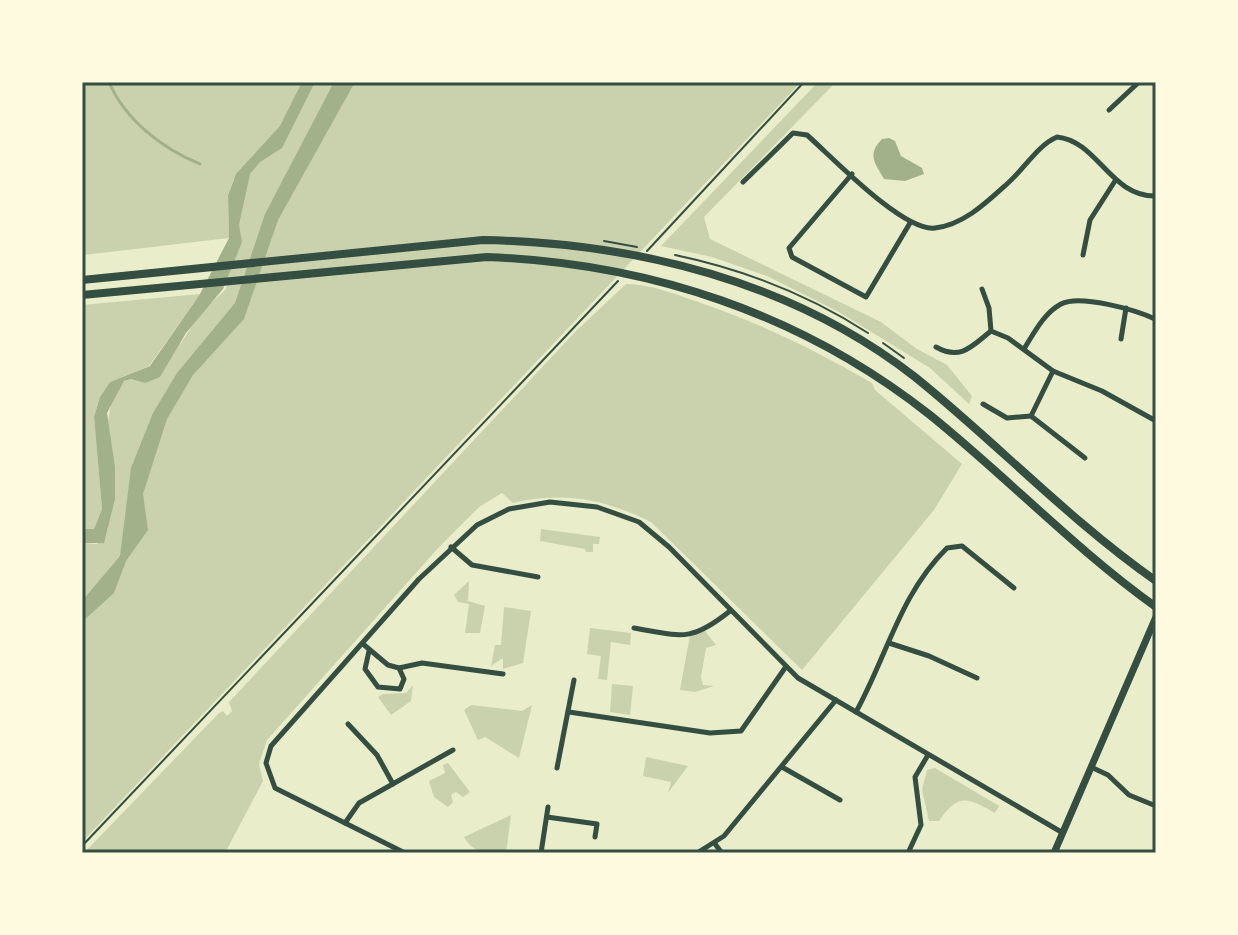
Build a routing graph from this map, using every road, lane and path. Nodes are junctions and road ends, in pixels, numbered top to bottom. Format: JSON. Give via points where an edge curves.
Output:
{"nodes":[{"id":1,"x":1139,"y":82,"type":"edge"},
{"id":2,"x":1109,"y":110,"type":"dead end"},
{"id":3,"x":852,"y":174,"type":"junction"},
{"id":4,"x":1115,"y":181,"type":"junction"},
{"id":5,"x":743,"y":182,"type":"dead end"},
{"id":6,"x":1156,"y":196,"type":"edge"},
{"id":7,"x":910,"y":223,"type":"junction"},
{"id":8,"x":1083,"y":255,"type":"dead end"},
{"id":9,"x":82,"y":280,"type":"edge"},
{"id":10,"x":982,"y":289,"type":"dead end"},
{"id":11,"x":82,"y":295,"type":"edge"},
{"id":12,"x":1126,"y":308,"type":"junction"},
{"id":13,"x":1155,"y":319,"type":"edge"},
{"id":14,"x":991,"y":331,"type":"junction"},
{"id":15,"x":1121,"y":339,"type":"dead end"},
{"id":16,"x":936,"y":347,"type":"dead end"},
{"id":17,"x":1024,"y":349,"type":"junction"},
{"id":18,"x":1053,"y":371,"type":"junction"},
{"id":19,"x":983,"y":404,"type":"dead end"},
{"id":20,"x":1031,"y":416,"type":"junction"},
{"id":21,"x":1156,"y":421,"type":"edge"},
{"id":22,"x":457,"y":449,"type":"dead end"},
{"id":23,"x":1085,"y":458,"type":"dead end"},
{"id":24,"x":451,"y":547,"type":"junction"},
{"id":25,"x":538,"y":577,"type":"dead end"},
{"id":26,"x":1156,"y":581,"type":"edge"},
{"id":27,"x":1014,"y":588,"type":"dead end"},
{"id":28,"x":1156,"y":607,"type":"edge"},
{"id":29,"x":730,"y":611,"type":"junction"},
{"id":30,"x":1156,"y":617,"type":"edge"},
{"id":31,"x":634,"y":628,"type":"dead end"},
{"id":32,"x":889,"y":643,"type":"junction"},
{"id":33,"x":363,"y":644,"type":"junction"},
{"id":34,"x":369,"y":651,"type":"junction"},
{"id":35,"x":399,"y":668,"type":"junction"},
{"id":36,"x":785,"y":668,"type":"junction"},
{"id":37,"x":503,"y":674,"type":"dead end"},
{"id":38,"x":977,"y":678,"type":"dead end"},
{"id":39,"x":574,"y":680,"type":"dead end"},
{"id":40,"x":836,"y":700,"type":"junction"},
{"id":41,"x":569,"y":712,"type":"junction"},
{"id":42,"x":856,"y":712,"type":"junction"},
{"id":43,"x":348,"y":724,"type":"dead end"},
{"id":44,"x":453,"y":750,"type":"dead end"},
{"id":45,"x":928,"y":755,"type":"junction"},
{"id":46,"x":782,"y":767,"type":"junction"},
{"id":47,"x":1091,"y":767,"type":"junction"},
{"id":48,"x":557,"y":768,"type":"dead end"},
{"id":49,"x":393,"y":784,"type":"junction"},
{"id":50,"x":840,"y":800,"type":"dead end"},
{"id":51,"x":1156,"y":806,"type":"edge"},
{"id":52,"x":548,"y":807,"type":"dead end"},
{"id":53,"x":547,"y":817,"type":"junction"},
{"id":54,"x":345,"y":823,"type":"junction"},
{"id":55,"x":1063,"y":833,"type":"junction"},
{"id":56,"x":595,"y":837,"type":"dead end"},
{"id":57,"x":715,"y":844,"type":"junction"},
{"id":58,"x":82,"y":846,"type":"edge"},
{"id":59,"x":405,"y":853,"type":"edge"},
{"id":60,"x":541,"y":853,"type":"edge"},
{"id":61,"x":697,"y":853,"type":"edge"},
{"id":62,"x":722,"y":853,"type":"edge"},
{"id":63,"x":908,"y":853,"type":"edge"},
{"id":64,"x":1054,"y":853,"type":"edge"}],
"edges":[{"from":1,"to":2,"type":"street"},
{"from":3,"to":5,"type":"street","via":[[807,135],[793,133]]},
{"from":3,"to":7,"type":"street"},
{"from":3,"to":7,"type":"street","via":[[789,248],[792,257],[866,297]]},
{"from":4,"to":6,"type":"street","via":[[1133,192]]},
{"from":4,"to":7,"type":"street","via":[[1076,142],[1057,137],[981,208],[934,228]]},
{"from":4,"to":8,"type":"street","via":[[1090,220]]},
{"from":9,"to":26,"type":"highway","via":[[483,240],[547,241],[664,260],[799,306],[867,344],[937,396],[1064,511]]},
{"from":10,"to":14,"type":"street"},
{"from":11,"to":28,"type":"highway","via":[[487,257],[546,259],[653,277],[757,313],[887,384]]},
{"from":12,"to":13,"type":"street"},
{"from":12,"to":15,"type":"street"},
{"from":12,"to":17,"type":"street","via":[[1063,303],[1044,319]]},
{"from":14,"to":16,"type":"street","via":[[966,352]]},
{"from":14,"to":17,"type":"street"},
{"from":17,"to":18,"type":"street"},
{"from":18,"to":20,"type":"street"},
{"from":18,"to":21,"type":"street"},
{"from":19,"to":20,"type":"street","via":[[1007,418]]},
{"from":20,"to":23,"type":"street"},
{"from":22,"to":58,"type":"path"},
{"from":24,"to":25,"type":"street","via":[[472,565]]},
{"from":24,"to":29,"type":"street","via":[[477,525],[509,509],[550,502],[597,507],[655,534]]},
{"from":24,"to":33,"type":"street"},
{"from":27,"to":32,"type":"street","via":[[954,544],[909,595]]},
{"from":29,"to":31,"type":"street","via":[[707,630],[690,635]]},
{"from":29,"to":36,"type":"street"},
{"from":30,"to":47,"type":"main road"},
{"from":32,"to":38,"type":"street"},
{"from":32,"to":42,"type":"street"},
{"from":33,"to":34,"type":"street"},
{"from":33,"to":54,"type":"street","via":[[298,713],[267,754],[266,763],[275,788]]},
{"from":34,"to":35,"type":"street"},
{"from":34,"to":35,"type":"street","via":[[365,669],[378,687],[400,689],[404,679]]},
{"from":35,"to":37,"type":"street","via":[[422,663]]},
{"from":36,"to":40,"type":"street"},
{"from":36,"to":41,"type":"street","via":[[741,731],[710,733]]},
{"from":39,"to":41,"type":"street"},
{"from":40,"to":42,"type":"street"},
{"from":40,"to":46,"type":"street"},
{"from":41,"to":48,"type":"street"},
{"from":42,"to":45,"type":"street"},
{"from":43,"to":49,"type":"street","via":[[377,755]]},
{"from":44,"to":49,"type":"street"},
{"from":45,"to":55,"type":"street"},
{"from":45,"to":63,"type":"street","via":[[915,777],[921,825]]},
{"from":46,"to":50,"type":"street"},
{"from":46,"to":57,"type":"street"},
{"from":47,"to":51,"type":"street","via":[[1129,795]]},
{"from":47,"to":55,"type":"main road"},
{"from":49,"to":54,"type":"street","via":[[359,803]]},
{"from":52,"to":53,"type":"street"},
{"from":53,"to":56,"type":"street","via":[[597,824]]},
{"from":53,"to":60,"type":"street"},
{"from":54,"to":59,"type":"street"},
{"from":55,"to":64,"type":"main road"},
{"from":57,"to":61,"type":"street"},
{"from":57,"to":62,"type":"street"}]}
